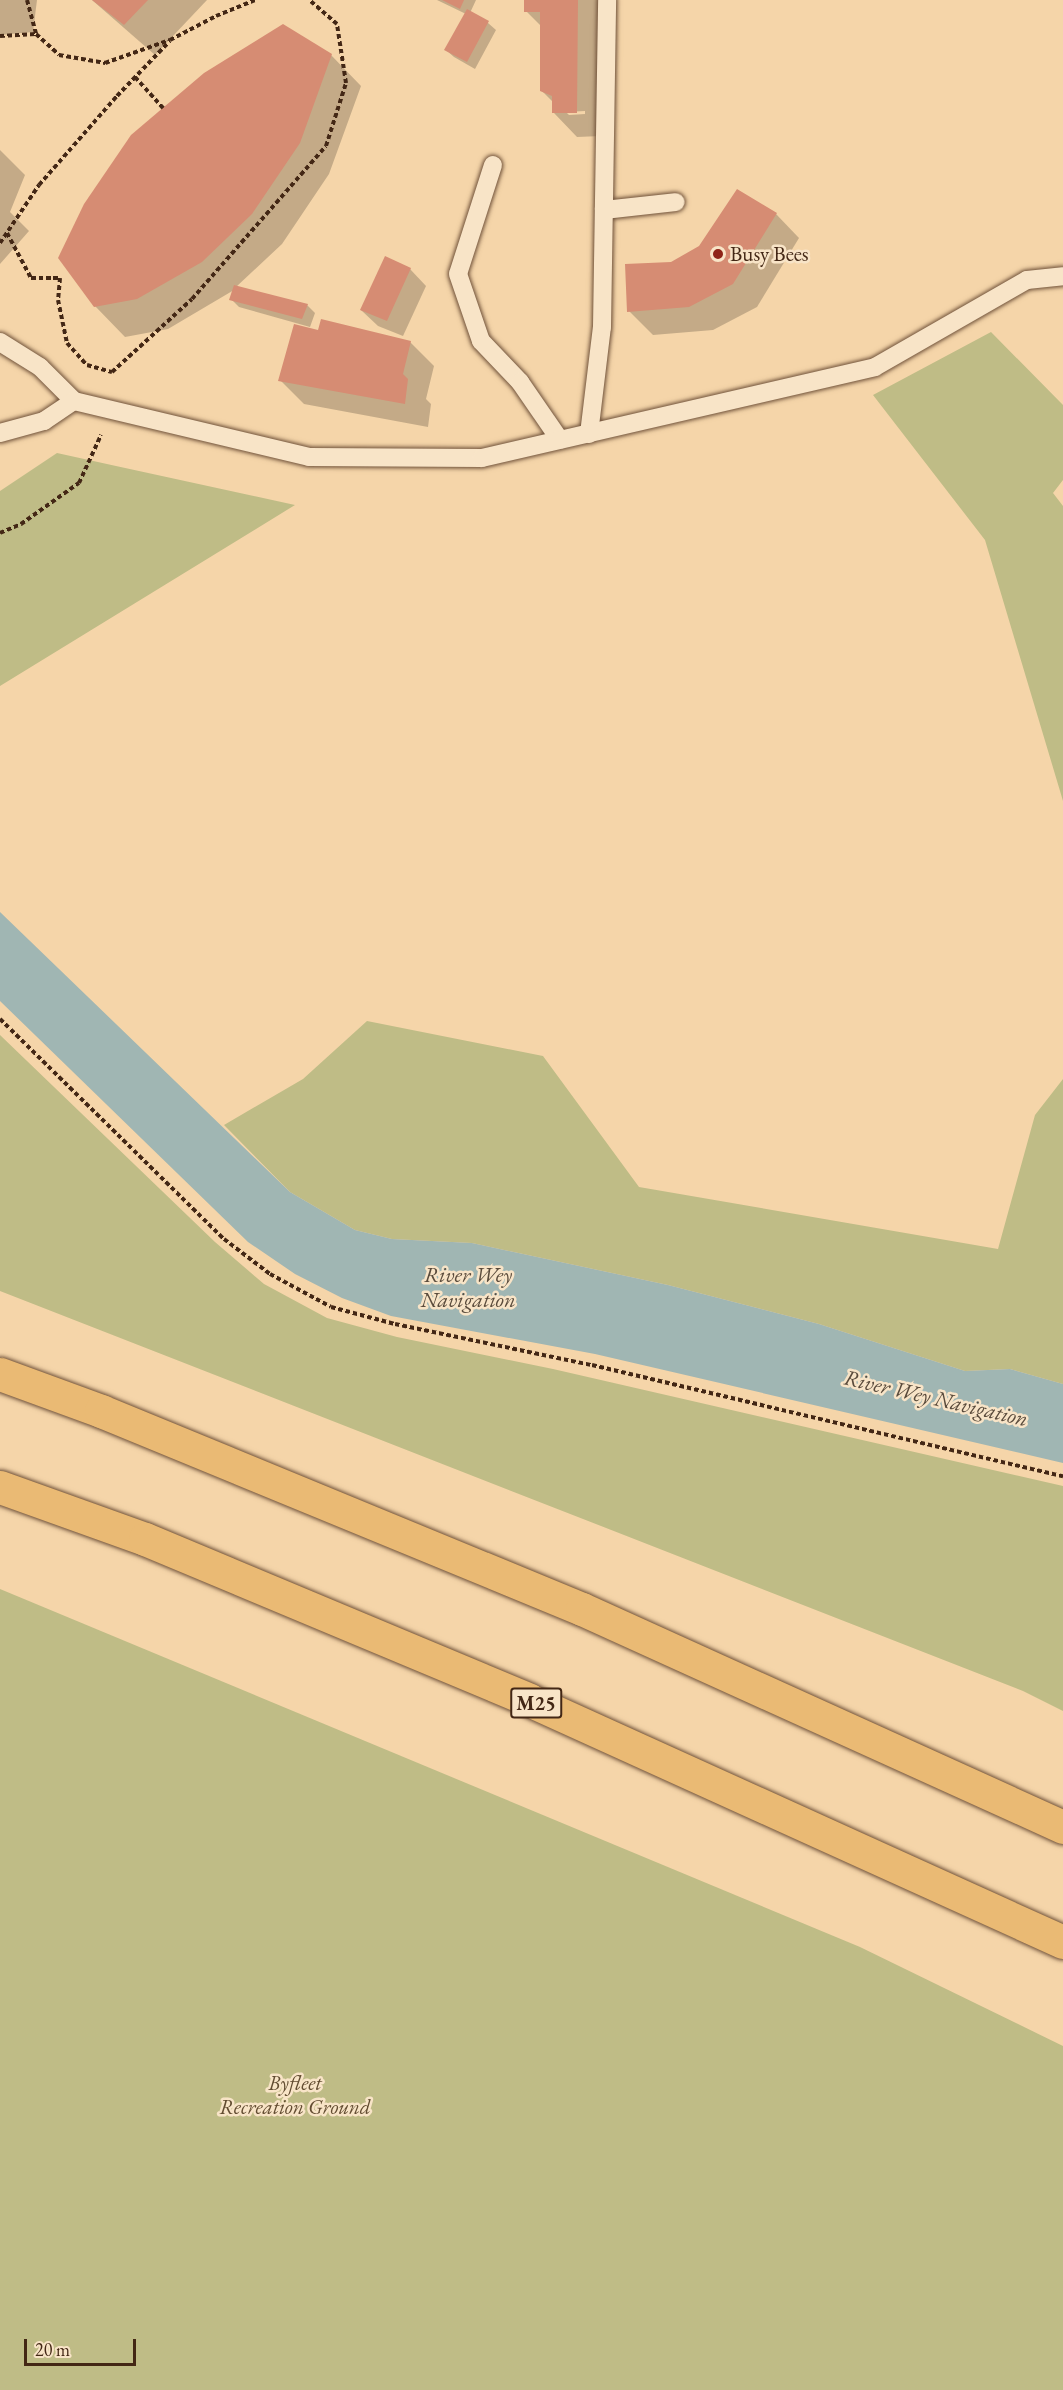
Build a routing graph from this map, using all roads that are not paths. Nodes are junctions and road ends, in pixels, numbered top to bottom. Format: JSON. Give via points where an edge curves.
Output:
{"nodes":[{"id":1,"x":607,"y":0,"type":"edge"},
{"id":2,"x":493,"y":165,"type":"dead end"},
{"id":3,"x":676,"y":202,"type":"dead end"},
{"id":4,"x":604,"y":210,"type":"junction"},
{"id":5,"x":1063,"y":276,"type":"edge"},
{"id":6,"x":0,"y":342,"type":"edge"},
{"id":7,"x":74,"y":400,"type":"junction"},
{"id":8,"x":0,"y":433,"type":"edge"},
{"id":9,"x":589,"y":434,"type":"junction"},
{"id":10,"x":560,"y":440,"type":"junction"},
{"id":11,"x":0,"y":1374,"type":"edge"},
{"id":12,"x":0,"y":1486,"type":"edge"},
{"id":13,"x":1063,"y":1827,"type":"edge"},
{"id":14,"x":1063,"y":1942,"type":"edge"}],
"edges":[{"from":1,"to":4,"type":"lane"},
{"from":2,"to":10,"type":"lane","via":[[458,274],[481,341],[520,382]]},
{"from":3,"to":4,"type":"lane"},
{"from":4,"to":9,"type":"lane","via":[[602,327]]},
{"from":5,"to":9,"type":"lane","via":[[1026,280],[875,367]]},
{"from":6,"to":7,"type":"lane","via":[[40,367]]},
{"from":7,"to":8,"type":"lane","via":[[44,421]]},
{"from":7,"to":10,"type":"lane","via":[[309,457],[482,458]]},
{"from":9,"to":10,"type":"lane"},
{"from":11,"to":13,"type":"highway","via":[[100,1411],[582,1609]]},
{"from":12,"to":14,"type":"highway","number":"M25","via":[[145,1539],[529,1700]]}]}
